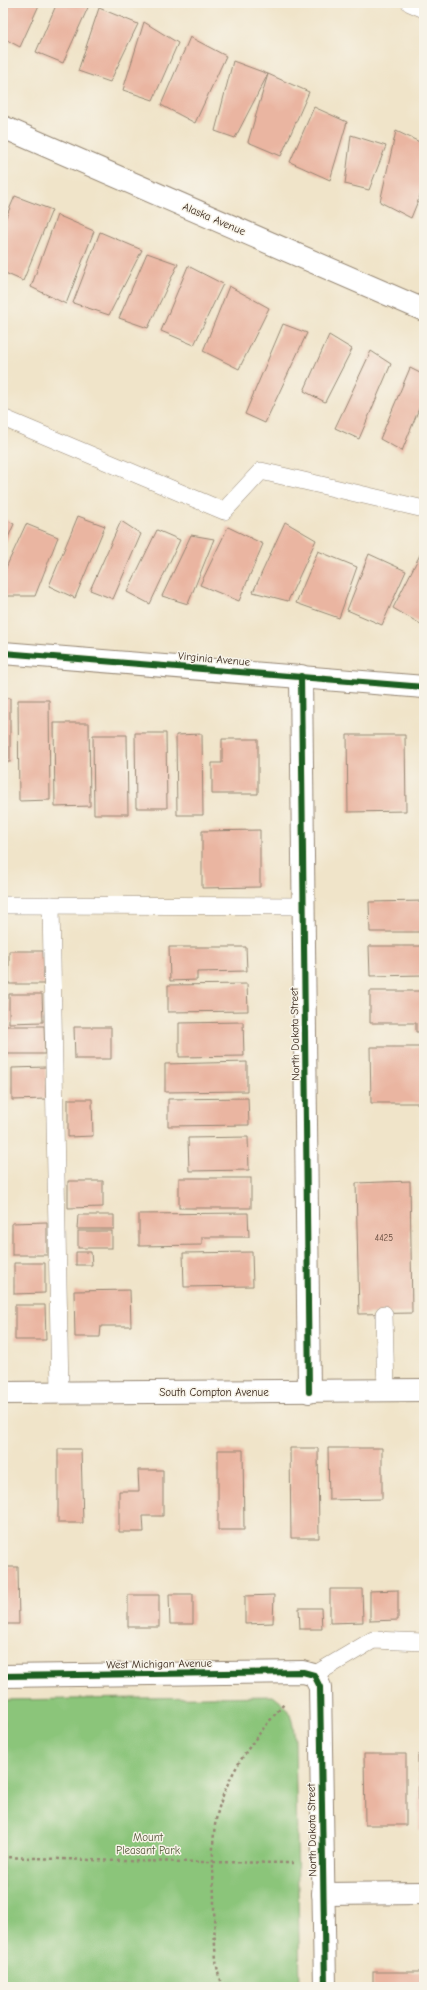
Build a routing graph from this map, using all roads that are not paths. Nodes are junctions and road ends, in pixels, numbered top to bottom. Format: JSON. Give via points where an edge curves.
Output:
{"nodes":[{"id":1,"x":410,"y":3,"type":"edge"},
{"id":2,"x":424,"y":9,"type":"edge"},
{"id":3,"x":3,"y":127,"type":"edge"},
{"id":4,"x":424,"y":310,"type":"edge"},
{"id":5,"x":3,"y":418,"type":"edge"},
{"id":6,"x":424,"y":509,"type":"edge"},
{"id":7,"x":3,"y":653,"type":"edge"},
{"id":8,"x":301,"y":676,"type":"junction"},
{"id":9,"x":424,"y":686,"type":"edge"},
{"id":10,"x":3,"y":905,"type":"edge"},
{"id":11,"x":51,"y":905,"type":"junction"},
{"id":12,"x":303,"y":906,"type":"junction"},
{"id":13,"x":384,"y":1314,"type":"dead end"},
{"id":14,"x":424,"y":1390,"type":"edge"},
{"id":15,"x":386,"y":1391,"type":"junction"},
{"id":16,"x":60,"y":1392,"type":"junction"},
{"id":17,"x":309,"y":1392,"type":"junction"},
{"id":18,"x":3,"y":1393,"type":"edge"},
{"id":19,"x":424,"y":1642,"type":"edge"},
{"id":20,"x":314,"y":1675,"type":"junction"},
{"id":21,"x":3,"y":1676,"type":"edge"},
{"id":22,"x":424,"y":1893,"type":"edge"},
{"id":23,"x":323,"y":1894,"type":"junction"},
{"id":24,"x":325,"y":1987,"type":"edge"}],
"edges":[{"from":1,"to":2,"type":"lane"},
{"from":3,"to":4,"type":"street","name":"Alaska Avenue"},
{"from":5,"to":6,"type":"lane","via":[[224,511],[262,471]]},
{"from":7,"to":8,"type":"street","name":"Virginia Avenue"},
{"from":8,"to":9,"type":"street","name":"Virginia Avenue"},
{"from":8,"to":12,"type":"street","name":"North Dakota Street"},
{"from":10,"to":11,"type":"lane"},
{"from":11,"to":12,"type":"lane"},
{"from":11,"to":16,"type":"lane"},
{"from":12,"to":17,"type":"street","name":"North Dakota Street"},
{"from":13,"to":15,"type":"lane"},
{"from":14,"to":15,"type":"street","name":"South Compton Avenue"},
{"from":15,"to":17,"type":"street","name":"South Compton Avenue"},
{"from":16,"to":17,"type":"street","name":"South Compton Avenue"},
{"from":16,"to":18,"type":"street","name":"South Compton Avenue"},
{"from":19,"to":20,"type":"lane","via":[[373,1640]]},
{"from":20,"to":21,"type":"street","name":"West Michigan Avenue","via":[[303,1672]]},
{"from":20,"to":23,"type":"street","name":"North Dakota Street","via":[[320,1687]]},
{"from":22,"to":23,"type":"street"},
{"from":23,"to":24,"type":"street","name":"North Dakota Street"}]}
